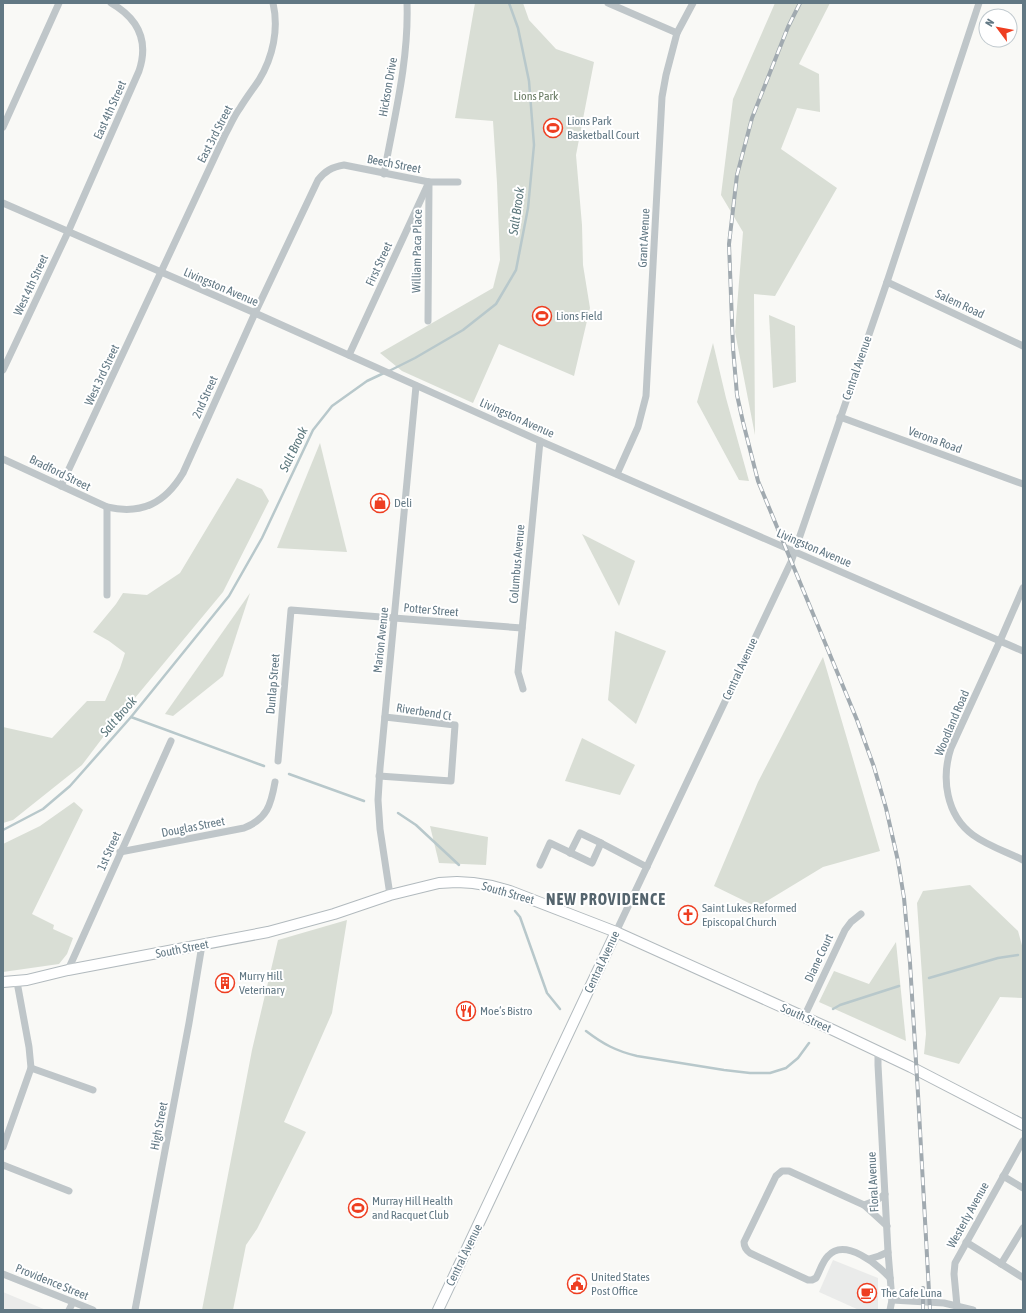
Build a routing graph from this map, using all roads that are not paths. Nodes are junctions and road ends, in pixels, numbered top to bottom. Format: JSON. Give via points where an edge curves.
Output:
{"nodes":[{"id":1,"x":60,"y":3,"type":"edge"},
{"id":2,"x":111,"y":3,"type":"edge"},
{"id":3,"x":273,"y":3,"type":"edge"},
{"id":4,"x":407,"y":3,"type":"edge"},
{"id":5,"x":608,"y":3,"type":"edge"},
{"id":6,"x":693,"y":3,"type":"edge"},
{"id":7,"x":979,"y":3,"type":"edge"},
{"id":8,"x":677,"y":33,"type":"junction"},
{"id":9,"x":3,"y":126,"type":"edge"},
{"id":10,"x":328,"y":170,"type":"joint"},
{"id":11,"x":384,"y":174,"type":"junction"},
{"id":12,"x":429,"y":182,"type":"junction"},
{"id":13,"x":458,"y":182,"type":"dead end"},
{"id":14,"x":3,"y":203,"type":"edge"},
{"id":15,"x":68,"y":232,"type":"junction"},
{"id":16,"x":162,"y":273,"type":"junction"},
{"id":17,"x":887,"y":282,"type":"junction"},
{"id":18,"x":255,"y":313,"type":"junction"},
{"id":19,"x":428,"y":321,"type":"dead end"},
{"id":20,"x":1023,"y":346,"type":"edge"},
{"id":21,"x":349,"y":355,"type":"junction"},
{"id":22,"x":3,"y":370,"type":"edge"},
{"id":23,"x":416,"y":386,"type":"junction"},
{"id":24,"x":840,"y":417,"type":"junction"},
{"id":25,"x":540,"y":441,"type":"junction"},
{"id":26,"x":3,"y":459,"type":"edge"},
{"id":27,"x":617,"y":474,"type":"junction"},
{"id":28,"x":1023,"y":484,"type":"edge"},
{"id":29,"x":61,"y":486,"type":"junction"},
{"id":30,"x":107,"y":508,"type":"junction"},
{"id":31,"x":794,"y":552,"type":"junction"},
{"id":32,"x":1023,"y":588,"type":"edge"},
{"id":33,"x":107,"y":595,"type":"dead end"},
{"id":34,"x":291,"y":610,"type":"joint"},
{"id":35,"x":395,"y":618,"type":"junction"},
{"id":36,"x":522,"y":628,"type":"junction"},
{"id":37,"x":1000,"y":641,"type":"junction"},
{"id":38,"x":1023,"y":651,"type":"edge"},
{"id":39,"x":523,"y":689,"type":"dead end"},
{"id":40,"x":385,"y":717,"type":"junction"},
{"id":41,"x":171,"y":742,"type":"dead end"},
{"id":42,"x":278,"y":760,"type":"dead end"},
{"id":43,"x":380,"y":776,"type":"junction"},
{"id":44,"x":275,"y":782,"type":"dead end"},
{"id":45,"x":601,"y":843,"type":"junction"},
{"id":46,"x":120,"y":852,"type":"junction"},
{"id":47,"x":570,"y":853,"type":"junction"},
{"id":48,"x":1023,"y":860,"type":"edge"},
{"id":49,"x":540,"y":865,"type":"dead end"},
{"id":50,"x":647,"y":867,"type":"junction"},
{"id":51,"x":390,"y":896,"type":"junction"},
{"id":52,"x":861,"y":914,"type":"dead end"},
{"id":53,"x":616,"y":932,"type":"junction"},
{"id":54,"x":202,"y":946,"type":"junction"},
{"id":55,"x":68,"y":970,"type":"junction"},
{"id":56,"x":3,"y":982,"type":"edge"},
{"id":57,"x":17,"y":982,"type":"junction"},
{"id":58,"x":804,"y":1017,"type":"junction"},
{"id":59,"x":878,"y":1052,"type":"junction"},
{"id":60,"x":31,"y":1068,"type":"junction"},
{"id":61,"x":94,"y":1090,"type":"dead end"},
{"id":62,"x":1023,"y":1125,"type":"edge"},
{"id":63,"x":1023,"y":1141,"type":"edge"},
{"id":64,"x":3,"y":1147,"type":"edge"},
{"id":65,"x":3,"y":1165,"type":"edge"},
{"id":66,"x":1003,"y":1176,"type":"junction"},
{"id":67,"x":1023,"y":1188,"type":"edge"},
{"id":68,"x":69,"y":1191,"type":"dead end"},
{"id":69,"x":885,"y":1194,"type":"junction"},
{"id":70,"x":864,"y":1205,"type":"junction"},
{"id":71,"x":887,"y":1226,"type":"junction"},
{"id":72,"x":1023,"y":1228,"type":"edge"},
{"id":73,"x":966,"y":1242,"type":"junction"},
{"id":74,"x":888,"y":1252,"type":"junction"},
{"id":75,"x":869,"y":1259,"type":"junction"},
{"id":76,"x":1001,"y":1264,"type":"junction"},
{"id":77,"x":3,"y":1274,"type":"edge"},
{"id":78,"x":1022,"y":1277,"type":"dead end"},
{"id":79,"x":890,"y":1278,"type":"junction"},
{"id":80,"x":892,"y":1300,"type":"junction"},
{"id":81,"x":73,"y":1302,"type":"junction"},
{"id":82,"x":958,"y":1306,"type":"junction"},
{"id":83,"x":69,"y":1310,"type":"edge"},
{"id":84,"x":93,"y":1310,"type":"edge"},
{"id":85,"x":135,"y":1310,"type":"edge"},
{"id":86,"x":438,"y":1310,"type":"edge"},
{"id":87,"x":890,"y":1310,"type":"edge"},
{"id":88,"x":973,"y":1310,"type":"edge"}],
"edges":[{"from":1,"to":9,"type":"street"},
{"from":2,"to":15,"type":"street","name":"East 4th Street","via":[[126,14],[138,30],[143,46],[143,58]]},
{"from":3,"to":16,"type":"street","name":"East 3rd Street","via":[[276,29],[269,61],[225,135]]},
{"from":4,"to":11,"type":"street","name":"Hickson Drive","via":[[408,26],[404,63]]},
{"from":5,"to":8,"type":"street"},
{"from":6,"to":8,"type":"street","name":"Grant Avenue"},
{"from":7,"to":17,"type":"street","name":"Central Avenue"},
{"from":8,"to":27,"type":"street","name":"Grant Avenue","via":[[662,97],[646,396],[638,427]]},
{"from":10,"to":11,"type":"street","name":"Beech Street","via":[[335,166],[344,166]]},
{"from":10,"to":18,"type":"street","name":"2nd Street","via":[[318,180]]},
{"from":11,"to":12,"type":"street","name":"Beech Street"},
{"from":12,"to":13,"type":"street","name":"Beech Street"},
{"from":12,"to":19,"type":"street","name":"William Paca Place"},
{"from":12,"to":21,"type":"street","name":"First Street"},
{"from":14,"to":15,"type":"street","name":"Livingston Avenue"},
{"from":15,"to":16,"type":"street","name":"Livingston Avenue"},
{"from":15,"to":22,"type":"street","name":"West 4th Street"},
{"from":16,"to":18,"type":"street","name":"Livingston Avenue"},
{"from":16,"to":29,"type":"street","name":"West 3rd Street"},
{"from":17,"to":20,"type":"street","name":"Salem Road"},
{"from":17,"to":24,"type":"street","name":"Central Avenue"},
{"from":18,"to":21,"type":"street","name":"Livingston Avenue"},
{"from":18,"to":30,"type":"street","name":"2nd Street","via":[[176,486],[166,495],[137,509]]},
{"from":21,"to":23,"type":"street","name":"Livingston Avenue"},
{"from":23,"to":25,"type":"street","name":"Livingston Avenue"},
{"from":23,"to":35,"type":"street","name":"Marion Avenue"},
{"from":24,"to":28,"type":"street","name":"Verona Road"},
{"from":24,"to":31,"type":"street","name":"Central Avenue"},
{"from":25,"to":27,"type":"street","name":"Livingston Avenue"},
{"from":25,"to":36,"type":"street","name":"Columbus Avenue"},
{"from":26,"to":29,"type":"street","name":"Bradford Street"},
{"from":27,"to":31,"type":"street","name":"Livingston Avenue"},
{"from":29,"to":30,"type":"street","name":"Bradford Street"},
{"from":30,"to":33,"type":"street"},
{"from":31,"to":37,"type":"street","name":"Livingston Avenue"},
{"from":31,"to":50,"type":"street","name":"Central Avenue"},
{"from":32,"to":37,"type":"street","name":"Woodland Road"},
{"from":34,"to":35,"type":"street","name":"Potter Street"},
{"from":34,"to":42,"type":"street","name":"Dunlap Street"},
{"from":35,"to":36,"type":"street","name":"Potter Street"},
{"from":35,"to":40,"type":"street","name":"Marion Avenue"},
{"from":36,"to":39,"type":"street","name":"Columbus Avenue","via":[[518,672]]},
{"from":37,"to":38,"type":"street","name":"Livingston Avenue"},
{"from":37,"to":48,"type":"street","name":"Woodland Road","via":[[951,748],[946,788],[954,810],[968,830],[989,844]]},
{"from":40,"to":43,"type":"street","name":"Marion Avenue"},
{"from":40,"to":43,"type":"street","name":"Riverbend Ct","via":[[455,725],[451,780]]},
{"from":41,"to":46,"type":"street","name":"1st Street"},
{"from":43,"to":51,"type":"street","name":"Marion Avenue","via":[[380,829]]},
{"from":44,"to":46,"type":"street","name":"Douglas Street","via":[[272,799],[264,815],[255,824]]},
{"from":45,"to":47,"type":"street","via":[[580,833]]},
{"from":45,"to":47,"type":"street","via":[[592,863]]},
{"from":45,"to":50,"type":"street"},
{"from":46,"to":55,"type":"street","name":"1st Street"},
{"from":47,"to":49,"type":"street","via":[[550,843]]},
{"from":50,"to":53,"type":"street","name":"Central Avenue"},
{"from":51,"to":53,"type":"street","name":"South Street","via":[[439,883],[492,886]]},
{"from":51,"to":54,"type":"street","name":"South Street","via":[[268,932]]},
{"from":52,"to":58,"type":"street","name":"Diane Court","via":[[845,930]]},
{"from":53,"to":58,"type":"street","name":"South Street"},
{"from":53,"to":86,"type":"street","name":"Central Avenue"},
{"from":54,"to":55,"type":"street","name":"South Street"},
{"from":54,"to":85,"type":"street","name":"High Street"},
{"from":55,"to":57,"type":"street","name":"South Street"},
{"from":56,"to":57,"type":"street","name":"South Street"},
{"from":57,"to":60,"type":"street"},
{"from":58,"to":59,"type":"street","name":"South Street"},
{"from":59,"to":62,"type":"street","name":"South Street"},
{"from":59,"to":69,"type":"street","name":"Floral Avenue"},
{"from":60,"to":61,"type":"street"},
{"from":60,"to":64,"type":"street"},
{"from":63,"to":66,"type":"street","name":"Westerly Avenue"},
{"from":65,"to":68,"type":"street"},
{"from":66,"to":67,"type":"street"},
{"from":66,"to":73,"type":"street","name":"Westerly Avenue"},
{"from":69,"to":70,"type":"street"},
{"from":69,"to":71,"type":"street","name":"Floral Avenue"},
{"from":70,"to":71,"type":"street"},
{"from":70,"to":75,"type":"street","via":[[789,1171],[782,1171],[776,1176],[744,1245],[750,1253],[808,1280],[816,1278],[825,1259],[832,1252],[849,1250]]},
{"from":71,"to":74,"type":"street","name":"Floral Avenue"},
{"from":72,"to":76,"type":"street"},
{"from":73,"to":76,"type":"street"},
{"from":73,"to":82,"type":"street","name":"Westerly Avenue","via":[[954,1268]]},
{"from":74,"to":75,"type":"street"},
{"from":74,"to":79,"type":"street","name":"Floral Avenue"},
{"from":75,"to":79,"type":"street"},
{"from":76,"to":78,"type":"street"},
{"from":77,"to":81,"type":"street","name":"Providence Street"},
{"from":79,"to":80,"type":"street","name":"Floral Avenue"},
{"from":80,"to":82,"type":"street"},
{"from":80,"to":87,"type":"street","name":"Floral Avenue"},
{"from":81,"to":83,"type":"street"},
{"from":81,"to":84,"type":"street","name":"Providence Street"},
{"from":82,"to":88,"type":"street"}]}
